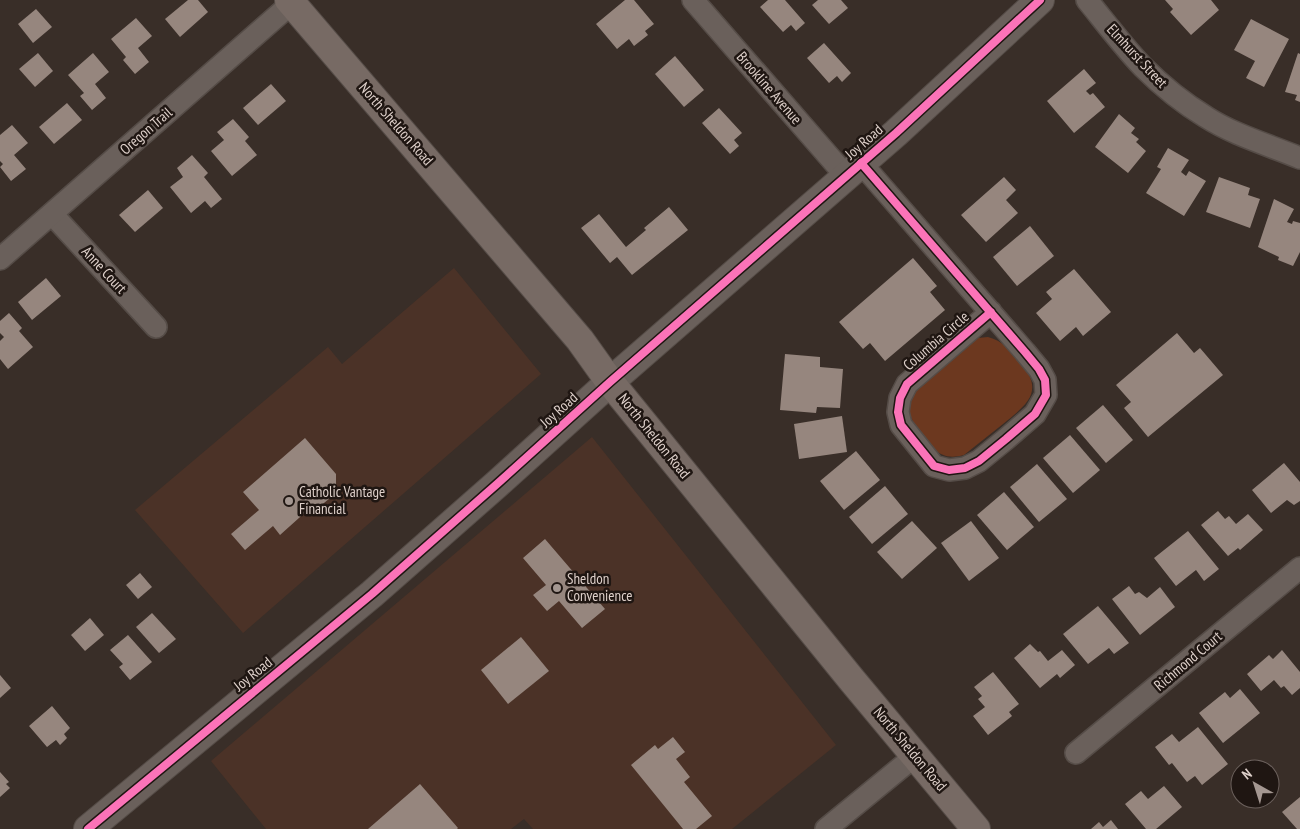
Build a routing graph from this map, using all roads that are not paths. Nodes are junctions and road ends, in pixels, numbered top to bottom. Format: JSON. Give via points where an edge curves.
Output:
{"nodes":[{"id":1,"x":693,"y":0,"type":"edge"},
{"id":2,"x":1040,"y":0,"type":"edge"},
{"id":3,"x":1086,"y":0,"type":"edge"},
{"id":4,"x":290,"y":2,"type":"edge"},
{"id":5,"x":1300,"y":158,"type":"edge"},
{"id":6,"x":854,"y":170,"type":"junction"},
{"id":7,"x":52,"y":214,"type":"junction"},
{"id":8,"x":0,"y":259,"type":"edge"},
{"id":9,"x":991,"y":312,"type":"junction"},
{"id":10,"x":156,"y":327,"type":"dead end"},
{"id":11,"x":610,"y":382,"type":"junction"},
{"id":12,"x":1300,"y":568,"type":"edge"},
{"id":13,"x":1076,"y":754,"type":"dead end"},
{"id":14,"x":915,"y":756,"type":"junction"},
{"id":15,"x":88,"y":829,"type":"edge"},
{"id":16,"x":826,"y":829,"type":"edge"},
{"id":17,"x":976,"y":829,"type":"edge"}],
"edges":[{"from":1,"to":6,"type":"street","name":"Brookline Avenue"},
{"from":2,"to":6,"type":"street","name":"Joy Road"},
{"from":3,"to":5,"type":"street","name":"Elmhurst Street","via":[[1144,67],[1180,100],[1229,129]]},
{"from":4,"to":7,"type":"street","name":"Oregon Trail"},
{"from":4,"to":11,"type":"main road","name":"North Sheldon Road","via":[[580,340]]},
{"from":6,"to":9,"type":"street","name":"Columbia Circle"},
{"from":6,"to":11,"type":"street","name":"Joy Road"},
{"from":7,"to":8,"type":"street","name":"Oregon Trail"},
{"from":7,"to":10,"type":"street","name":"Anne Court"},
{"from":9,"to":9,"type":"street","name":"Columbia Circle","via":[[1040,369],[1046,395],[1035,414],[980,461],[965,468],[949,470],[934,466],[900,425],[900,398],[907,384]]},
{"from":11,"to":14,"type":"main road","name":"North Sheldon Road"},
{"from":11,"to":15,"type":"street","name":"Joy Road","via":[[364,601]]},
{"from":12,"to":13,"type":"street","name":"Richmond Court"},
{"from":14,"to":16,"type":"street"},
{"from":14,"to":17,"type":"main road","name":"North Sheldon Road"}]}
